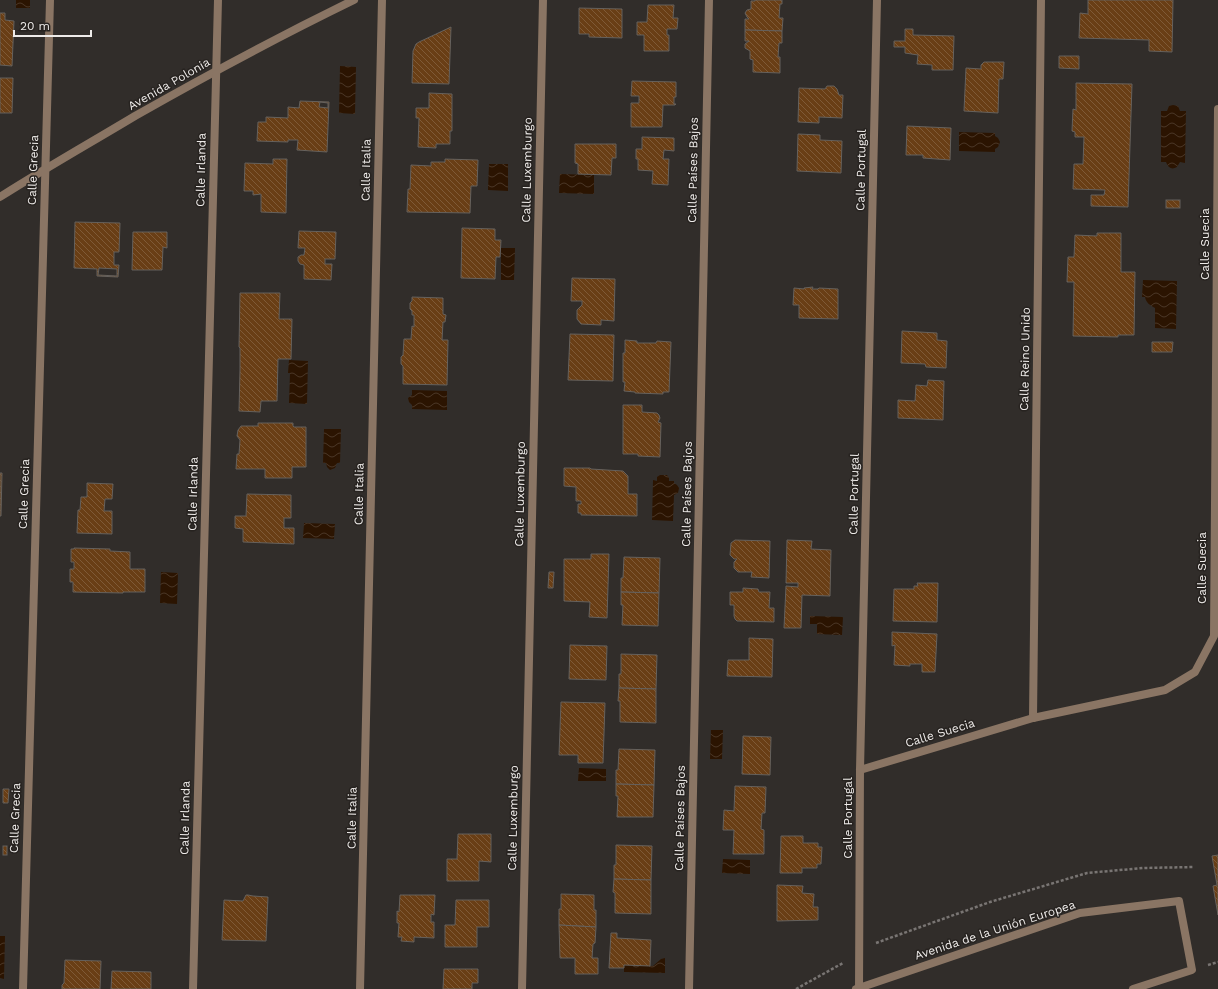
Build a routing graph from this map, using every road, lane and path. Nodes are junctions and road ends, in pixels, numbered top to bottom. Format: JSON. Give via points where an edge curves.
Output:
{"nodes":[{"id":1,"x":50,"y":0,"type":"edge"},
{"id":2,"x":218,"y":0,"type":"edge"},
{"id":3,"x":354,"y":0,"type":"edge"},
{"id":4,"x":382,"y":0,"type":"edge"},
{"id":5,"x":543,"y":0,"type":"edge"},
{"id":6,"x":709,"y":0,"type":"edge"},
{"id":7,"x":877,"y":0,"type":"edge"},
{"id":8,"x":1041,"y":0,"type":"edge"},
{"id":9,"x":216,"y":71,"type":"junction"},
{"id":10,"x":1218,"y":110,"type":"edge"},
{"id":11,"x":46,"y":168,"type":"junction"},
{"id":12,"x":0,"y":197,"type":"edge"},
{"id":13,"x":1033,"y":718,"type":"junction"},
{"id":14,"x":860,"y":770,"type":"junction"},
{"id":15,"x":1194,"y":867,"type":"dead end"},
{"id":16,"x":859,"y":953,"type":"junction"},
{"id":17,"x":23,"y":989,"type":"edge"},
{"id":18,"x":193,"y":989,"type":"edge"},
{"id":19,"x":360,"y":989,"type":"edge"},
{"id":20,"x":522,"y":989,"type":"edge"},
{"id":21,"x":689,"y":989,"type":"edge"},
{"id":22,"x":796,"y":989,"type":"edge"},
{"id":23,"x":858,"y":989,"type":"edge"},
{"id":24,"x":1133,"y":989,"type":"edge"}],
"edges":[{"from":1,"to":11,"type":"street","name":"Calle Grecia"},
{"from":2,"to":9,"type":"street","name":"Calle Irlanda"},
{"from":3,"to":9,"type":"street","name":"Avenida Polonia"},
{"from":4,"to":19,"type":"street","name":"Calle Italia"},
{"from":5,"to":20,"type":"street","name":"Calle Luxemburgo"},
{"from":6,"to":21,"type":"street","name":"Calle Países Bajos"},
{"from":7,"to":14,"type":"street","name":"Calle Portugal"},
{"from":8,"to":13,"type":"street","name":"Calle Reino Unido"},
{"from":9,"to":11,"type":"street","name":"Avenida Polonia"},
{"from":9,"to":18,"type":"street","name":"Calle Irlanda"},
{"from":10,"to":13,"type":"street","name":"Calle Suecia","via":[[1214,636],[1195,672],[1165,690]]},
{"from":11,"to":12,"type":"street","name":"Avenida Polonia"},
{"from":11,"to":17,"type":"street","name":"Calle Grecia"},
{"from":13,"to":14,"type":"street","name":"Calle Suecia"},
{"from":14,"to":16,"type":"street","name":"Calle Portugal"},
{"from":15,"to":16,"type":"path","via":[[1087,873],[990,902],[874,944]]},
{"from":16,"to":22,"type":"path"},
{"from":16,"to":23,"type":"street","name":"Calle Portugal"},
{"from":23,"to":24,"type":"street","name":"Avenida de la Unión Europea","via":[[1080,913],[1179,901],[1192,970]]}]}
